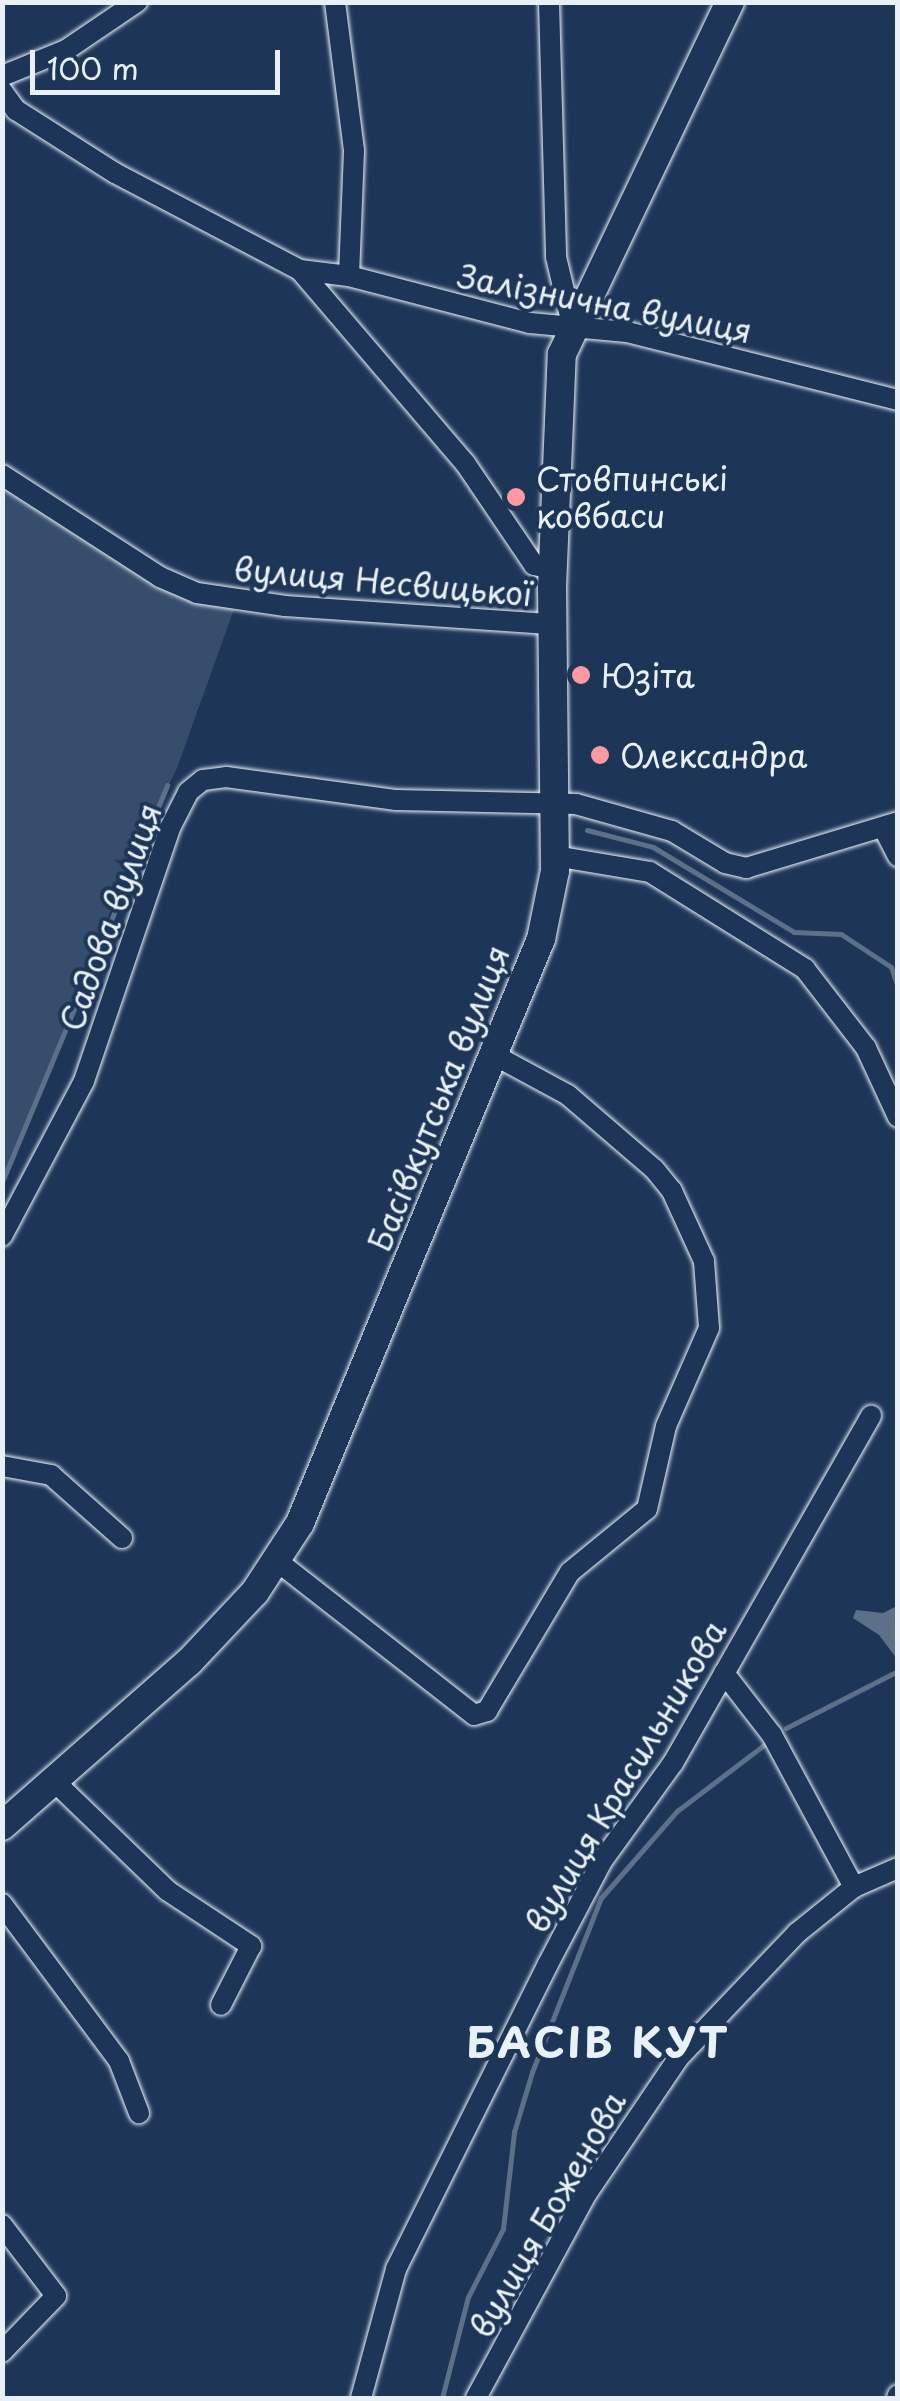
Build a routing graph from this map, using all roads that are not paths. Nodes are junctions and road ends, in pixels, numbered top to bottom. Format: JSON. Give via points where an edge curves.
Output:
{"nodes":[{"id":1,"x":137,"y":2,"type":"edge"},
{"id":2,"x":334,"y":2,"type":"edge"},
{"id":3,"x":550,"y":2,"type":"edge"},
{"id":4,"x":730,"y":2,"type":"edge"},
{"id":5,"x":2,"y":76,"type":"edge"},
{"id":6,"x":2,"y":91,"type":"edge"},
{"id":7,"x":300,"y":270,"type":"junction"},
{"id":8,"x":349,"y":276,"type":"junction"},
{"id":9,"x":572,"y":324,"type":"junction"},
{"id":10,"x":898,"y":400,"type":"edge"},
{"id":11,"x":2,"y":474,"type":"edge"},
{"id":12,"x":552,"y":570,"type":"junction"},
{"id":13,"x":552,"y":624,"type":"junction"},
{"id":14,"x":556,"y":801,"type":"junction"},
{"id":15,"x":890,"y":824,"type":"edge"},
{"id":16,"x":555,"y":856,"type":"junction"},
{"id":17,"x":898,"y":856,"type":"edge"},
{"id":18,"x":494,"y":1055,"type":"junction"},
{"id":19,"x":898,"y":1117,"type":"edge"},
{"id":20,"x":2,"y":1236,"type":"edge"},
{"id":21,"x":872,"y":1416,"type":"dead end"},
{"id":22,"x":2,"y":1466,"type":"edge"},
{"id":23,"x":122,"y":1538,"type":"dead end"},
{"id":24,"x":277,"y":1561,"type":"junction"},
{"id":25,"x":724,"y":1673,"type":"junction"},
{"id":26,"x":54,"y":1781,"type":"junction"},
{"id":27,"x":2,"y":1826,"type":"edge"},
{"id":28,"x":898,"y":1868,"type":"edge"},
{"id":29,"x":854,"y":1887,"type":"junction"},
{"id":30,"x":2,"y":1904,"type":"edge"},
{"id":31,"x":221,"y":2005,"type":"dead end"},
{"id":32,"x":139,"y":2113,"type":"dead end"},
{"id":33,"x":2,"y":2225,"type":"edge"},
{"id":34,"x":2,"y":2352,"type":"edge"},
{"id":35,"x":361,"y":2398,"type":"edge"},
{"id":36,"x":476,"y":2398,"type":"edge"}],
"edges":[{"from":1,"to":5,"type":"street","via":[[66,50]]},
{"from":2,"to":8,"type":"street","via":[[354,150]]},
{"from":3,"to":9,"type":"street","name":"Басівкутська вулиця","via":[[556,257]]},
{"from":4,"to":9,"type":"main road","name":"Басівкутська вулиця"},
{"from":6,"to":7,"type":"street","name":"Залізнична вулиця","via":[[16,110],[114,173]]},
{"from":7,"to":8,"type":"street","name":"Залізнична вулиця"},
{"from":7,"to":12,"type":"street","name":"Залізнична вулиця","via":[[465,463],[534,565]]},
{"from":8,"to":9,"type":"street","name":"Залізнична вулиця","via":[[530,323]]},
{"from":9,"to":10,"type":"street","name":"Залізнична вулиця"},
{"from":9,"to":12,"type":"main road","name":"Басівкутська вулиця","via":[[562,354]]},
{"from":11,"to":13,"type":"street","name":"вулиця Несвицької","via":[[147,569],[197,593]]},
{"from":12,"to":13,"type":"main road","name":"Басівкутська вулиця"},
{"from":13,"to":14,"type":"main road","name":"Басівкутська вулиця"},
{"from":14,"to":15,"type":"street","name":"Садова вулиця","via":[[672,831],[725,864],[746,868]]},
{"from":14,"to":16,"type":"main road","name":"Басівкутська вулиця"},
{"from":14,"to":20,"type":"street","name":"Садова вулиця","via":[[396,800],[226,777],[204,780],[188,792],[84,1081]]},
{"from":15,"to":17,"type":"street"},
{"from":16,"to":18,"type":"main road","name":"Басівкутська вулиця","via":[[554,902]]},
{"from":16,"to":19,"type":"street","via":[[650,872],[806,968],[866,1048]]},
{"from":18,"to":24,"type":"main road","name":"Басівкутська вулиця","via":[[323,1475]]},
{"from":18,"to":24,"type":"street","via":[[568,1095],[654,1169],[704,1261],[710,1328],[666,1426],[647,1509],[570,1572],[488,1711],[474,1714]]},
{"from":21,"to":25,"type":"street","name":"вулиця Красильникова"},
{"from":22,"to":23,"type":"street","via":[[50,1475]]},
{"from":24,"to":26,"type":"main road","name":"Басівкутська вулиця","via":[[189,1662]]},
{"from":25,"to":29,"type":"street","via":[[772,1735]]},
{"from":25,"to":35,"type":"street","name":"вулиця Красильникова","via":[[643,1808],[602,1861],[454,2150],[396,2269]]},
{"from":26,"to":27,"type":"main road","name":"Басівкутська вулиця"},
{"from":26,"to":31,"type":"street","via":[[168,1891],[250,1946]]},
{"from":28,"to":29,"type":"street","name":"вулиця Боженова"},
{"from":29,"to":36,"type":"street","name":"вулиця Боженова","via":[[796,1933],[679,2057],[627,2126]]},
{"from":30,"to":32,"type":"street","via":[[119,2060]]},
{"from":33,"to":34,"type":"street","via":[[56,2296]]}]}
